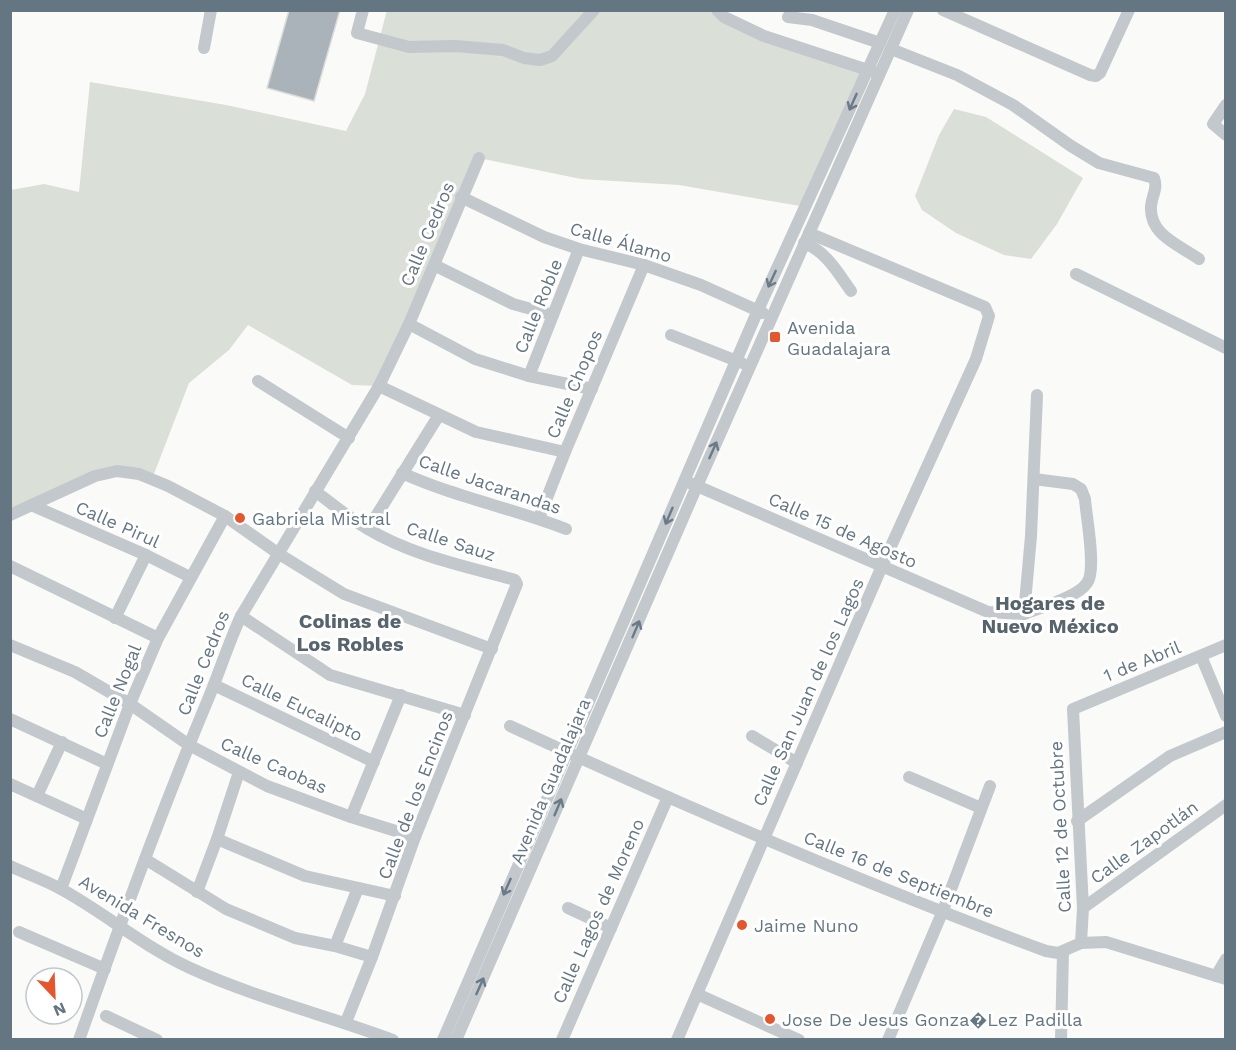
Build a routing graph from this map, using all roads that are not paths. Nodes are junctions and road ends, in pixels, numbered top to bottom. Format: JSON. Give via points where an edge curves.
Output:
{"nodes":[{"id":1,"x":211,"y":10,"type":"edge"},
{"id":2,"x":363,"y":10,"type":"edge"},
{"id":3,"x":594,"y":10,"type":"edge"},
{"id":4,"x":717,"y":10,"type":"edge"},
{"id":5,"x":894,"y":10,"type":"edge"},
{"id":6,"x":909,"y":10,"type":"edge"},
{"id":7,"x":943,"y":10,"type":"edge"},
{"id":8,"x":1129,"y":10,"type":"edge"},
{"id":9,"x":788,"y":17,"type":"dead end"},
{"id":10,"x":886,"y":46,"type":"junction"},
{"id":11,"x":204,"y":48,"type":"dead end"},
{"id":12,"x":867,"y":69,"type":"junction"},
{"id":13,"x":880,"y":74,"type":"junction"},
{"id":14,"x":1226,"y":105,"type":"edge"},
{"id":15,"x":1226,"y":135,"type":"edge"},
{"id":16,"x":479,"y":158,"type":"dead end"},
{"id":17,"x":461,"y":197,"type":"junction"},
{"id":18,"x":807,"y":238,"type":"junction"},
{"id":19,"x":579,"y":249,"type":"junction"},
{"id":20,"x":1199,"y":259,"type":"dead end"},
{"id":21,"x":434,"y":265,"type":"junction"},
{"id":22,"x":644,"y":265,"type":"junction"},
{"id":23,"x":1076,"y":274,"type":"dead end"},
{"id":24,"x":851,"y":291,"type":"dead end"},
{"id":25,"x":758,"y":310,"type":"junction"},
{"id":26,"x":553,"y":315,"type":"junction"},
{"id":27,"x":773,"y":316,"type":"junction"},
{"id":28,"x":409,"y":324,"type":"junction"},
{"id":29,"x":671,"y":335,"type":"dead end"},
{"id":30,"x":1226,"y":348,"type":"edge"},
{"id":31,"x":736,"y":361,"type":"junction"},
{"id":32,"x":751,"y":368,"type":"junction"},
{"id":33,"x":529,"y":376,"type":"junction"},
{"id":34,"x":258,"y":381,"type":"dead end"},
{"id":35,"x":379,"y":386,"type":"junction"},
{"id":36,"x":592,"y":390,"type":"junction"},
{"id":37,"x":722,"y":392,"type":"junction"},
{"id":38,"x":1036,"y":395,"type":"dead end"},
{"id":39,"x":736,"y":399,"type":"junction"},
{"id":40,"x":439,"y":415,"type":"junction"},
{"id":41,"x":349,"y":438,"type":"junction"},
{"id":42,"x":565,"y":452,"type":"junction"},
{"id":43,"x":402,"y":473,"type":"junction"},
{"id":44,"x":1034,"y":479,"type":"junction"},
{"id":45,"x":684,"y":480,"type":"junction"},
{"id":46,"x":697,"y":486,"type":"junction"},
{"id":47,"x":315,"y":491,"type":"junction"},
{"id":48,"x":31,"y":506,"type":"junction"},
{"id":49,"x":10,"y":516,"type":"edge"},
{"id":50,"x":225,"y":516,"type":"junction"},
{"id":51,"x":539,"y":518,"type":"junction"},
{"id":52,"x":368,"y":529,"type":"junction"},
{"id":53,"x":566,"y":529,"type":"dead end"},
{"id":54,"x":279,"y":554,"type":"junction"},
{"id":55,"x":146,"y":555,"type":"junction"},
{"id":56,"x":10,"y":566,"type":"edge"},
{"id":57,"x":882,"y":566,"type":"junction"},
{"id":58,"x":647,"y":567,"type":"junction"},
{"id":59,"x":660,"y":573,"type":"junction"},
{"id":60,"x":190,"y":577,"type":"junction"},
{"id":61,"x":517,"y":582,"type":"joint"},
{"id":62,"x":1024,"y":614,"type":"junction"},
{"id":63,"x":241,"y":616,"type":"junction"},
{"id":64,"x":115,"y":618,"type":"junction"},
{"id":65,"x":158,"y":638,"type":"junction"},
{"id":66,"x":10,"y":645,"type":"edge"},
{"id":67,"x":1226,"y":645,"type":"edge"},
{"id":68,"x":492,"y":649,"type":"junction"},
{"id":69,"x":610,"y":654,"type":"junction"},
{"id":70,"x":1201,"y":656,"type":"junction"},
{"id":71,"x":622,"y":660,"type":"junction"},
{"id":72,"x":214,"y":685,"type":"junction"},
{"id":73,"x":401,"y":695,"type":"junction"},
{"id":74,"x":130,"y":704,"type":"junction"},
{"id":75,"x":1073,"y":709,"type":"joint"},
{"id":76,"x":465,"y":715,"type":"junction"},
{"id":77,"x":1226,"y":716,"type":"edge"},
{"id":78,"x":10,"y":719,"type":"edge"},
{"id":79,"x":510,"y":726,"type":"dead end"},
{"id":80,"x":1226,"y":732,"type":"edge"},
{"id":81,"x":752,"y":736,"type":"dead end"},
{"id":82,"x":62,"y":742,"type":"junction"},
{"id":83,"x":189,"y":746,"type":"junction"},
{"id":84,"x":573,"y":755,"type":"junction"},
{"id":85,"x":374,"y":762,"type":"junction"},
{"id":86,"x":797,"y":763,"type":"junction"},
{"id":87,"x":107,"y":764,"type":"junction"},
{"id":88,"x":239,"y":772,"type":"junction"},
{"id":89,"x":909,"y":777,"type":"dead end"},
{"id":90,"x":10,"y":784,"type":"edge"},
{"id":91,"x":990,"y":786,"type":"dead end"},
{"id":92,"x":37,"y":796,"type":"junction"},
{"id":93,"x":668,"y":797,"type":"junction"},
{"id":94,"x":1226,"y":805,"type":"edge"},
{"id":95,"x":981,"y":808,"type":"junction"},
{"id":96,"x":351,"y":816,"type":"junction"},
{"id":97,"x":87,"y":819,"type":"junction"},
{"id":98,"x":1077,"y":821,"type":"junction"},
{"id":99,"x":415,"y":837,"type":"junction"},
{"id":100,"x":764,"y":838,"type":"junction"},
{"id":101,"x":218,"y":839,"type":"junction"},
{"id":102,"x":145,"y":859,"type":"junction"},
{"id":103,"x":10,"y":866,"type":"edge"},
{"id":104,"x":358,"y":888,"type":"junction"},
{"id":105,"x":61,"y":889,"type":"junction"},
{"id":106,"x":197,"y":892,"type":"junction"},
{"id":107,"x":395,"y":896,"type":"junction"},
{"id":108,"x":568,"y":908,"type":"dead end"},
{"id":109,"x":1083,"y":908,"type":"junction"},
{"id":110,"x":942,"y":913,"type":"junction"},
{"id":111,"x":122,"y":926,"type":"junction"},
{"id":112,"x":611,"y":928,"type":"junction"},
{"id":113,"x":19,"y":932,"type":"dead end"},
{"id":114,"x":1082,"y":943,"type":"junction"},
{"id":115,"x":335,"y":946,"type":"junction"},
{"id":116,"x":1063,"y":952,"type":"junction"},
{"id":117,"x":372,"y":957,"type":"junction"},
{"id":118,"x":1226,"y":959,"type":"edge"},
{"id":119,"x":105,"y":969,"type":"junction"},
{"id":120,"x":1221,"y":977,"type":"edge"},
{"id":121,"x":697,"y":994,"type":"junction"},
{"id":122,"x":106,"y":1016,"type":"dead end"},
{"id":123,"x":346,"y":1022,"type":"junction"},
{"id":124,"x":79,"y":1040,"type":"edge"},
{"id":125,"x":157,"y":1040,"type":"edge"},
{"id":126,"x":393,"y":1040,"type":"edge"},
{"id":127,"x":443,"y":1040,"type":"edge"},
{"id":128,"x":456,"y":1040,"type":"edge"},
{"id":129,"x":562,"y":1040,"type":"edge"},
{"id":130,"x":677,"y":1040,"type":"edge"},
{"id":131,"x":799,"y":1040,"type":"edge"},
{"id":132,"x":888,"y":1040,"type":"edge"},
{"id":133,"x":1061,"y":1040,"type":"edge"}],
"edges":[{"from":1,"to":11,"type":"street"},
{"from":2,"to":3,"type":"street","via":[[357,33],[409,46],[503,50],[540,60],[552,56]]},
{"from":4,"to":12,"type":"street","via":[[764,36]]},
{"from":5,"to":10,"type":"street","name":"Avenida Guadalajara"},
{"from":6,"to":10,"type":"street","name":"Avenida Guadalajara"},
{"from":7,"to":8,"type":"street","via":[[1096,76]]},
{"from":9,"to":10,"type":"street","via":[[812,20]]},
{"from":10,"to":12,"type":"street","name":"Avenida Guadalajara"},
{"from":10,"to":13,"type":"street","name":"Avenida Guadalajara"},
{"from":10,"to":20,"type":"street","via":[[957,75],[1013,105],[1099,163],[1154,178],[1157,186],[1151,206],[1160,234]]},
{"from":12,"to":13,"type":"street"},
{"from":12,"to":25,"type":"street","name":"Avenida Guadalajara","one_way":true},
{"from":13,"to":18,"type":"street","name":"Avenida Guadalajara"},
{"from":14,"to":15,"type":"street","via":[[1213,124]]},
{"from":16,"to":17,"type":"street","name":"Calle Cedros"},
{"from":17,"to":19,"type":"street","name":"Calle Álamo","via":[[528,230]]},
{"from":17,"to":21,"type":"street","name":"Calle Cedros"},
{"from":18,"to":24,"type":"street","via":[[831,262]]},
{"from":18,"to":27,"type":"street","name":"Avenida Guadalajara"},
{"from":18,"to":57,"type":"street","name":"Calle San Juan de los Lagos","via":[[985,307],[989,316],[976,359]]},
{"from":19,"to":22,"type":"street","name":"Calle Álamo"},
{"from":19,"to":26,"type":"street","name":"Calle Roble"},
{"from":21,"to":26,"type":"street","via":[[513,304]]},
{"from":21,"to":28,"type":"street","name":"Calle Cedros"},
{"from":22,"to":25,"type":"street","name":"Calle Álamo"},
{"from":22,"to":36,"type":"street","name":"Calle Chopos"},
{"from":23,"to":30,"type":"street"},
{"from":25,"to":27,"type":"street","name":"Calle Álamo"},
{"from":25,"to":31,"type":"street","name":"Avenida Guadalajara"},
{"from":26,"to":33,"type":"street","name":"Calle Roble"},
{"from":27,"to":32,"type":"street","name":"Avenida Guadalajara"},
{"from":28,"to":33,"type":"street","via":[[475,358]]},
{"from":28,"to":35,"type":"street","name":"Calle Cedros"},
{"from":29,"to":31,"type":"street"},
{"from":31,"to":32,"type":"street"},
{"from":31,"to":37,"type":"street","name":"Avenida Guadalajara"},
{"from":32,"to":39,"type":"street","name":"Avenida Guadalajara"},
{"from":33,"to":36,"type":"street"},
{"from":34,"to":41,"type":"street"},
{"from":35,"to":40,"type":"street"},
{"from":35,"to":41,"type":"street","name":"Calle Cedros"},
{"from":36,"to":42,"type":"street","name":"Calle Chopos"},
{"from":37,"to":39,"type":"street"},
{"from":37,"to":45,"type":"street","name":"Avenida Guadalajara"},
{"from":38,"to":44,"type":"street"},
{"from":46,"to":39,"type":"street","name":"Avenida Guadalajara","one_way":true},
{"from":40,"to":42,"type":"street","via":[[476,432]]},
{"from":40,"to":43,"type":"street"},
{"from":41,"to":47,"type":"street","name":"Calle Cedros"},
{"from":42,"to":51,"type":"street","name":"Calle Chopos"},
{"from":43,"to":51,"type":"street","name":"Calle Jacarandas","via":[[428,485]]},
{"from":43,"to":52,"type":"street"},
{"from":44,"to":62,"type":"street"},
{"from":44,"to":62,"type":"street","via":[[1073,484],[1081,489],[1091,567],[1089,582],[1079,591]]},
{"from":45,"to":46,"type":"street","name":"Calle 15 de Agosto"},
{"from":45,"to":58,"type":"street","name":"Avenida Guadalajara","one_way":true},
{"from":46,"to":57,"type":"street","name":"Calle 15 de Agosto"},
{"from":46,"to":59,"type":"street","name":"Avenida Guadalajara"},
{"from":47,"to":52,"type":"street","name":"Calle Sauz"},
{"from":47,"to":54,"type":"street","name":"Calle Cedros"},
{"from":48,"to":49,"type":"street"},
{"from":48,"to":50,"type":"street","via":[[95,476],[126,471],[160,482]]},
{"from":48,"to":55,"type":"street","name":"Calle Pirul"},
{"from":50,"to":54,"type":"street"},
{"from":50,"to":60,"type":"street","name":"Calle Nogal"},
{"from":51,"to":53,"type":"street","name":"Calle Jacarandas"},
{"from":52,"to":61,"type":"street","name":"Calle Sauz","via":[[423,555]]},
{"from":54,"to":63,"type":"street","name":"Calle Cedros"},
{"from":54,"to":68,"type":"street","via":[[353,599]]},
{"from":55,"to":60,"type":"street","name":"Calle Pirul"},
{"from":55,"to":64,"type":"street","name":"Calle Nogal"},
{"from":56,"to":64,"type":"street"},
{"from":57,"to":62,"type":"street","name":"Calle 15 de Agosto","via":[[988,612]]},
{"from":57,"to":86,"type":"street","name":"Calle San Juan de los Lagos"},
{"from":58,"to":59,"type":"street"},
{"from":58,"to":69,"type":"street","name":"Avenida Guadalajara"},
{"from":71,"to":59,"type":"street","name":"Avenida Guadalajara","one_way":true},
{"from":60,"to":65,"type":"street","name":"Calle Nogal"},
{"from":61,"to":68,"type":"street","name":"Calle de los Encinos"},
{"from":63,"to":72,"type":"street","name":"Calle Cedros"},
{"from":63,"to":73,"type":"street","via":[[330,675]]},
{"from":64,"to":65,"type":"street"},
{"from":65,"to":74,"type":"street","name":"Calle Nogal"},
{"from":66,"to":74,"type":"street","name":"Calle Caobas","via":[[75,672]]},
{"from":67,"to":70,"type":"street","name":"1 de Abril"},
{"from":68,"to":76,"type":"street","name":"Calle de los Encinos"},
{"from":69,"to":71,"type":"street"},
{"from":69,"to":84,"type":"street","name":"Avenida Guadalajara"},
{"from":70,"to":75,"type":"street","name":"1 de Abril"},
{"from":70,"to":77,"type":"street"},
{"from":71,"to":84,"type":"street","name":"Avenida Guadalajara"},
{"from":72,"to":83,"type":"street","name":"Calle Cedros"},
{"from":72,"to":85,"type":"street","name":"Calle Eucalipto"},
{"from":73,"to":76,"type":"street"},
{"from":73,"to":85,"type":"street"},
{"from":74,"to":83,"type":"street","name":"Calle Caobas"},
{"from":74,"to":87,"type":"street","name":"Calle Nogal"},
{"from":75,"to":98,"type":"street","name":"Calle 12 de Octubre"},
{"from":76,"to":99,"type":"street","name":"Calle de los Encinos"},
{"from":78,"to":82,"type":"street"},
{"from":79,"to":84,"type":"street","name":"Calle 16 de Septiembre"},
{"from":80,"to":98,"type":"street","via":[[1170,756]]},
{"from":81,"to":86,"type":"street"},
{"from":82,"to":87,"type":"street"},
{"from":82,"to":92,"type":"street"},
{"from":83,"to":88,"type":"street","name":"Calle Caobas"},
{"from":83,"to":102,"type":"street","name":"Calle Cedros"},
{"from":84,"to":93,"type":"street","name":"Calle 16 de Septiembre"},
{"from":84,"to":127,"type":"street","name":"Avenida Guadalajara","one_way":true,"via":[[502,900]]},
{"from":128,"to":84,"type":"street","name":"Avenida Guadalajara","one_way":true},
{"from":85,"to":96,"type":"street"},
{"from":86,"to":100,"type":"street","name":"Calle San Juan de los Lagos"},
{"from":87,"to":97,"type":"street","name":"Calle Nogal"},
{"from":88,"to":96,"type":"street","name":"Calle Caobas"},
{"from":88,"to":101,"type":"street"},
{"from":89,"to":95,"type":"street"},
{"from":90,"to":92,"type":"street"},
{"from":91,"to":95,"type":"street"},
{"from":92,"to":97,"type":"street"},
{"from":93,"to":100,"type":"street","name":"Calle 16 de Septiembre"},
{"from":93,"to":112,"type":"street","name":"Calle Lagos de Moreno"},
{"from":94,"to":109,"type":"street","name":"Calle Zapotlán"},
{"from":95,"to":110,"type":"street"},
{"from":96,"to":99,"type":"street","name":"Calle Caobas"},
{"from":97,"to":105,"type":"street","name":"Calle Nogal"},
{"from":98,"to":109,"type":"street","name":"Calle 12 de Octubre"},
{"from":99,"to":107,"type":"street","name":"Calle de los Encinos"},
{"from":100,"to":110,"type":"street","name":"Calle 16 de Septiembre"},
{"from":100,"to":121,"type":"street","name":"Calle San Juan de los Lagos"},
{"from":101,"to":104,"type":"street","via":[[304,876]]},
{"from":101,"to":106,"type":"street"},
{"from":102,"to":106,"type":"street"},
{"from":102,"to":111,"type":"street","name":"Calle Cedros"},
{"from":103,"to":105,"type":"street","name":"Avenida Fresnos"},
{"from":104,"to":107,"type":"street"},
{"from":104,"to":115,"type":"street"},
{"from":105,"to":111,"type":"street","name":"Avenida Fresnos"},
{"from":106,"to":115,"type":"street","via":[[226,909],[295,938]]},
{"from":107,"to":117,"type":"street","name":"Calle de los Encinos"},
{"from":108,"to":112,"type":"street"},
{"from":109,"to":114,"type":"street","name":"Calle 12 de Octubre"},
{"from":110,"to":116,"type":"street","name":"Calle 16 de Septiembre","via":[[1046,951]]},
{"from":110,"to":132,"type":"street"},
{"from":111,"to":119,"type":"street","name":"Calle Cedros"},
{"from":111,"to":123,"type":"street","name":"Avenida Fresnos","via":[[189,968],[265,999]]},
{"from":112,"to":129,"type":"street","name":"Calle Lagos de Moreno"},
{"from":113,"to":119,"type":"street"},
{"from":114,"to":116,"type":"street"},
{"from":114,"to":120,"type":"street","via":[[1115,944]]},
{"from":115,"to":117,"type":"street"},
{"from":116,"to":133,"type":"street"},
{"from":117,"to":123,"type":"street","name":"Calle de los Encinos"},
{"from":118,"to":120,"type":"street"},
{"from":119,"to":124,"type":"street","name":"Calle Cedros"},
{"from":121,"to":130,"type":"street","name":"Calle San Juan de los Lagos"},
{"from":121,"to":131,"type":"street"},
{"from":122,"to":125,"type":"street"},
{"from":123,"to":126,"type":"street","name":"Avenida Fresnos"}]}
